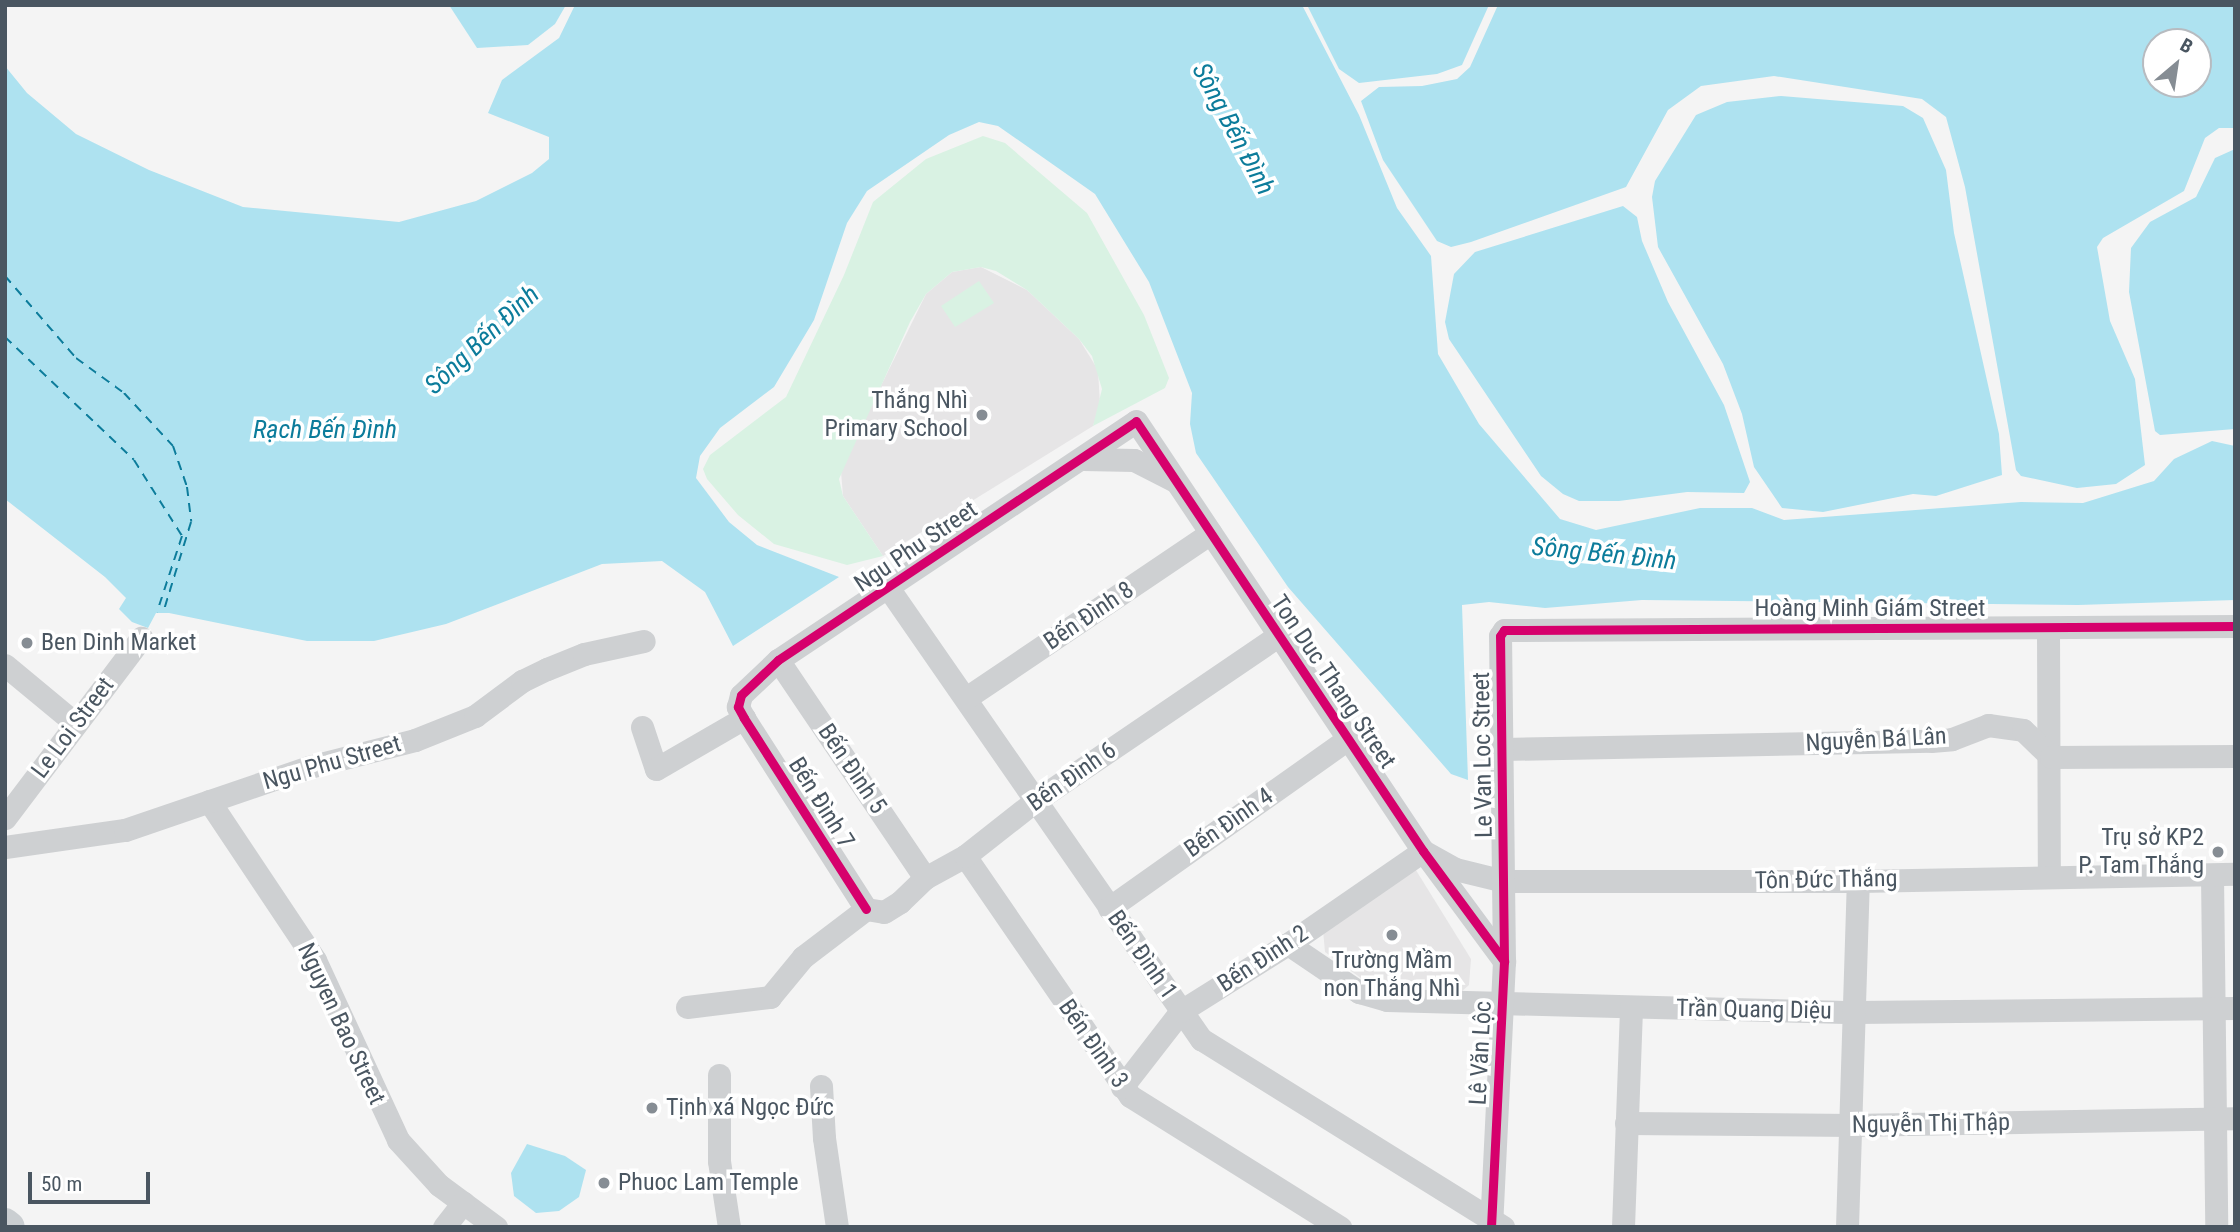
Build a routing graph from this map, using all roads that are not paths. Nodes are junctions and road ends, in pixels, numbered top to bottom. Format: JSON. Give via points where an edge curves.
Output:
{"nodes":[{"id":1,"x":1136,"y":421,"type":"joint"},
{"id":2,"x":1079,"y":460,"type":"junction"},
{"id":3,"x":1178,"y":484,"type":"junction"},
{"id":4,"x":1211,"y":533,"type":"junction"},
{"id":5,"x":889,"y":589,"type":"junction"},
{"id":6,"x":2235,"y":626,"type":"edge"},
{"id":7,"x":1504,"y":630,"type":"joint"},
{"id":8,"x":2048,"y":630,"type":"junction"},
{"id":9,"x":1278,"y":636,"type":"junction"},
{"id":10,"x":141,"y":638,"type":"dead end"},
{"id":11,"x":643,"y":641,"type":"dead end"},
{"id":12,"x":778,"y":660,"type":"junction"},
{"id":13,"x":5,"y":665,"type":"edge"},
{"id":14,"x":966,"y":698,"type":"junction"},
{"id":15,"x":744,"y":718,"type":"junction"},
{"id":16,"x":76,"y":723,"type":"junction"},
{"id":17,"x":642,"y":727,"type":"dead end"},
{"id":18,"x":1348,"y":738,"type":"junction"},
{"id":19,"x":1504,"y":749,"type":"junction"},
{"id":20,"x":2235,"y":756,"type":"edge"},
{"id":21,"x":2051,"y":757,"type":"junction"},
{"id":22,"x":209,"y":801,"type":"junction"},
{"id":23,"x":1035,"y":801,"type":"junction"},
{"id":24,"x":5,"y":818,"type":"edge"},
{"id":25,"x":5,"y":847,"type":"edge"},
{"id":26,"x":1423,"y":851,"type":"junction"},
{"id":27,"x":965,"y":856,"type":"junction"},
{"id":28,"x":2223,"y":874,"type":"edge"},
{"id":29,"x":2049,"y":876,"type":"junction"},
{"id":30,"x":925,"y":878,"type":"junction"},
{"id":31,"x":1504,"y":881,"type":"junction"},
{"id":32,"x":1858,"y":881,"type":"junction"},
{"id":33,"x":1109,"y":908,"type":"junction"},
{"id":34,"x":866,"y":909,"type":"junction"},
{"id":35,"x":1288,"y":944,"type":"junction"},
{"id":36,"x":1504,"y":961,"type":"junction"},
{"id":37,"x":1503,"y":1002,"type":"junction"},
{"id":38,"x":687,"y":1007,"type":"dead end"},
{"id":39,"x":1632,"y":1007,"type":"junction"},
{"id":40,"x":2226,"y":1008,"type":"edge"},
{"id":41,"x":1181,"y":1011,"type":"junction"},
{"id":42,"x":1855,"y":1012,"type":"junction"},
{"id":43,"x":719,"y":1075,"type":"dead end"},
{"id":44,"x":821,"y":1086,"type":"dead end"},
{"id":45,"x":1122,"y":1087,"type":"junction"},
{"id":46,"x":2226,"y":1119,"type":"edge"},
{"id":47,"x":1626,"y":1123,"type":"junction"},
{"id":48,"x":1850,"y":1125,"type":"junction"},
{"id":49,"x":463,"y":1203,"type":"junction"},
{"id":50,"x":5,"y":1223,"type":"edge"},
{"id":51,"x":1495,"y":1225,"type":"edge"},
{"id":52,"x":10,"y":1227,"type":"edge"},
{"id":53,"x":444,"y":1227,"type":"edge"},
{"id":54,"x":496,"y":1227,"type":"edge"},
{"id":55,"x":729,"y":1227,"type":"edge"},
{"id":56,"x":837,"y":1227,"type":"edge"},
{"id":57,"x":1340,"y":1227,"type":"edge"},
{"id":58,"x":1623,"y":1227,"type":"edge"},
{"id":59,"x":1847,"y":1227,"type":"edge"},
{"id":60,"x":2216,"y":1227,"type":"edge"}],
"edges":[{"from":1,"to":2,"type":"street","name":"Ngu Phu Street"},
{"from":1,"to":3,"type":"street","name":"Ton Duc Thang Street"},
{"from":2,"to":3,"type":"street","via":[[1117,456],[1134,460]]},
{"from":2,"to":5,"type":"street","name":"Ngu Phu Street"},
{"from":3,"to":4,"type":"street","name":"Ton Duc Thang Street"},
{"from":4,"to":9,"type":"street","name":"Ton Duc Thang Street"},
{"from":4,"to":14,"type":"street","name":"Bến Đình 8"},
{"from":5,"to":12,"type":"street","name":"Ngu Phu Street"},
{"from":5,"to":14,"type":"street","name":"Bến Đình 1"},
{"from":6,"to":8,"type":"street","name":"Hoàng Minh Giám Street"},
{"from":7,"to":8,"type":"street","name":"Hoàng Minh Giám Street"},
{"from":7,"to":19,"type":"street","name":"Le Van Loc Street","via":[[1500,636]]},
{"from":8,"to":21,"type":"street"},
{"from":9,"to":18,"type":"street","name":"Ton Duc Thang Street"},
{"from":9,"to":23,"type":"street","name":"Bến Đình 6"},
{"from":10,"to":16,"type":"street","name":"Le Loi Street"},
{"from":11,"to":22,"type":"street","name":"Ngu Phu Street","via":[[584,654],[547,669],[522,681],[475,716],[415,740],[309,766]]},
{"from":12,"to":15,"type":"street","name":"Ngu Phu Street","via":[[744,690],[738,707]]},
{"from":12,"to":30,"type":"street","name":"Bến Đình 5"},
{"from":13,"to":16,"type":"street"},
{"from":14,"to":23,"type":"street","name":"Bến Đình 1"},
{"from":15,"to":17,"type":"street","via":[[656,769]]},
{"from":15,"to":34,"type":"street","name":"Bến Đình 7"},
{"from":16,"to":24,"type":"street","name":"Le Loi Street"},
{"from":18,"to":26,"type":"street","name":"Ton Duc Thang Street"},
{"from":18,"to":33,"type":"street","name":"Bến Đình 4"},
{"from":19,"to":21,"type":"street","name":"Nguyễn Bá Lân","via":[[1931,741],[1952,739],[1988,725],[2023,730]]},
{"from":19,"to":31,"type":"street","name":"Le Van Loc Street"},
{"from":20,"to":21,"type":"street"},
{"from":21,"to":29,"type":"street"},
{"from":22,"to":25,"type":"street","name":"Ngu Phu Street","via":[[125,830]]},
{"from":22,"to":49,"type":"street","name":"Nguyen Bao Street","via":[[315,960],[398,1140]]},
{"from":23,"to":27,"type":"street","name":"Bến Đình 6"},
{"from":23,"to":33,"type":"street","name":"Bến Đình 1"},
{"from":26,"to":31,"type":"street","name":"Tôn Đức Thắng","via":[[1455,869]]},
{"from":26,"to":35,"type":"street","name":"Bến Đình 2"},
{"from":26,"to":36,"type":"street","name":"Ton Duc Thang Street"},
{"from":27,"to":30,"type":"street","name":"Bến Đình 6"},
{"from":27,"to":45,"type":"street","name":"Bến Đình 3"},
{"from":28,"to":29,"type":"street","name":"Tôn Đức Thắng"},
{"from":28,"to":40,"type":"street"},
{"from":29,"to":32,"type":"street","name":"Tôn Đức Thắng"},
{"from":30,"to":34,"type":"street","name":"Bến Đình 6","via":[[884,912]]},
{"from":31,"to":32,"type":"street","name":"Tôn Đức Thắng"},
{"from":31,"to":36,"type":"street","name":"Lê Văn Lộc"},
{"from":32,"to":42,"type":"street"},
{"from":33,"to":41,"type":"street","name":"Bến Đình 1"},
{"from":34,"to":38,"type":"street","via":[[803,957],[770,997]]},
{"from":35,"to":37,"type":"street","name":"Trần Quang Diệu","via":[[1368,996]]},
{"from":35,"to":41,"type":"street","name":"Bến Đình 2"},
{"from":36,"to":37,"type":"street","name":"Lê Văn Lộc"},
{"from":37,"to":39,"type":"street","name":"Trần Quang Diệu"},
{"from":37,"to":51,"type":"street","name":"Lê Văn Lộc"},
{"from":39,"to":42,"type":"street","name":"Trần Quang Diệu"},
{"from":39,"to":47,"type":"street"},
{"from":40,"to":42,"type":"street","name":"Trần Quang Diệu"},
{"from":40,"to":46,"type":"street"},
{"from":41,"to":45,"type":"street","name":"Bến Đình 2"},
{"from":41,"to":51,"type":"street","name":"Bến Đình 1","via":[[1201,1039]]},
{"from":42,"to":48,"type":"street"},
{"from":43,"to":55,"type":"street","via":[[719,1161]]},
{"from":44,"to":56,"type":"street"},
{"from":45,"to":57,"type":"street","name":"Bến Đình 3","via":[[1140,1105]]},
{"from":46,"to":48,"type":"street","name":"Nguyễn Thị Thập"},
{"from":46,"to":60,"type":"street"},
{"from":47,"to":48,"type":"street","name":"Nguyễn Thị Thập"},
{"from":47,"to":58,"type":"street"},
{"from":48,"to":59,"type":"street"},
{"from":49,"to":53,"type":"street"},
{"from":49,"to":54,"type":"street","name":"Nguyen Bao Street"},
{"from":50,"to":52,"type":"main road"}]}
